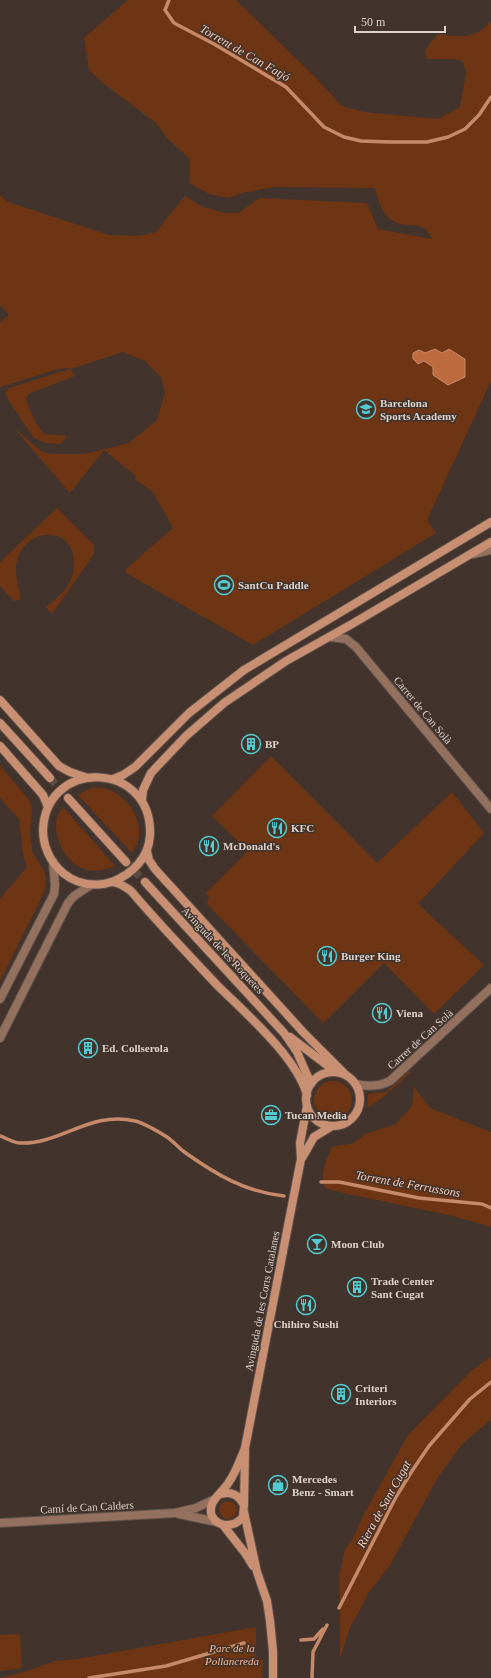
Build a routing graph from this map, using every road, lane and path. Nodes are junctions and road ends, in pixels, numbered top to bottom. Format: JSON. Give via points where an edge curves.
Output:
{"nodes":[{"id":1,"x":491,"y":522,"type":"edge"},
{"id":2,"x":491,"y":542,"type":"edge"},
{"id":3,"x":491,"y":550,"type":"edge"},
{"id":4,"x":470,"y":554,"type":"junction"},
{"id":5,"x":330,"y":637,"type":"junction"},
{"id":6,"x":0,"y":700,"type":"edge"},
{"id":7,"x":0,"y":723,"type":"edge"},
{"id":8,"x":0,"y":746,"type":"edge"},
{"id":9,"x":86,"y":777,"type":"junction"},
{"id":10,"x":50,"y":778,"type":"tunnel mouth"},
{"id":11,"x":113,"y":779,"type":"junction"},
{"id":12,"x":68,"y":798,"type":"tunnel mouth"},
{"id":13,"x":142,"y":801,"type":"junction"},
{"id":14,"x":48,"y":807,"type":"junction"},
{"id":15,"x":491,"y":809,"type":"edge"},
{"id":16,"x":146,"y":851,"type":"junction"},
{"id":17,"x":53,"y":862,"type":"junction"},
{"id":18,"x":126,"y":862,"type":"tunnel mouth"},
{"id":19,"x":112,"y":882,"type":"junction"},
{"id":20,"x":145,"y":882,"type":"tunnel mouth"},
{"id":21,"x":92,"y":885,"type":"junction"},
{"id":22,"x":491,"y":988,"type":"edge"},
{"id":23,"x":0,"y":999,"type":"edge"},
{"id":24,"x":284,"y":1032,"type":"junction"},
{"id":25,"x":0,"y":1038,"type":"edge"},
{"id":26,"x":336,"y":1072,"type":"junction"},
{"id":27,"x":346,"y":1075,"type":"junction"},
{"id":28,"x":311,"y":1084,"type":"junction"},
{"id":29,"x":356,"y":1084,"type":"junction"},
{"id":30,"x":307,"y":1095,"type":"junction"},
{"id":31,"x":307,"y":1106,"type":"junction"},
{"id":32,"x":332,"y":1126,"type":"junction"},
{"id":33,"x":301,"y":1159,"type":"junction"},
{"id":34,"x":244,"y":1448,"type":"junction"},
{"id":35,"x":218,"y":1496,"type":"junction"},
{"id":36,"x":244,"y":1508,"type":"junction"},
{"id":37,"x":174,"y":1513,"type":"junction"},
{"id":38,"x":0,"y":1523,"type":"edge"},
{"id":39,"x":220,"y":1524,"type":"junction"},
{"id":40,"x":257,"y":1572,"type":"junction"},
{"id":41,"x":273,"y":1678,"type":"edge"}],
"edges":[{"from":1,"to":11,"type":"main road","via":[[244,670],[189,713],[135,766]]},
{"from":2,"to":4,"type":"main road"},
{"from":3,"to":4,"type":"street"},
{"from":4,"to":5,"type":"main road"},
{"from":5,"to":13,"type":"main road","via":[[265,674],[204,719],[151,773],[143,790]]},
{"from":5,"to":15,"type":"street","name":"Carrer de Can Solà","via":[[346,639],[356,647]]},
{"from":6,"to":9,"type":"main road","via":[[59,766]]},
{"from":7,"to":10,"type":"main road"},
{"from":8,"to":14,"type":"main road","via":[[43,794]]},
{"from":9,"to":11,"type":"main road"},
{"from":9,"to":14,"type":"main road","via":[[65,787],[53,798]]},
{"from":11,"to":13,"type":"main road","via":[[130,788]]},
{"from":12,"to":18,"type":"main road"},
{"from":13,"to":16,"type":"main road","via":[[149,821],[150,838]]},
{"from":14,"to":17,"type":"main road","via":[[43,832],[47,851]]},
{"from":16,"to":19,"type":"main road","via":[[142,860],[130,873]]},
{"from":16,"to":27,"type":"main road","via":[[154,869],[303,1032]]},
{"from":17,"to":21,"type":"main road","via":[[71,878]]},
{"from":17,"to":23,"type":"street","via":[[54,894]]},
{"from":19,"to":21,"type":"main road"},
{"from":19,"to":30,"type":"main road","via":[[131,891],[271,1040],[287,1058]]},
{"from":20,"to":24,"type":"main road","name":"Avinguda de les Roquetes"},
{"from":21,"to":25,"type":"street","via":[[68,903]]},
{"from":22,"to":29,"type":"street","name":"Carrer de Can Solà","via":[[390,1081],[367,1087]]},
{"from":24,"to":26,"type":"main road"},
{"from":24,"to":28,"type":"main road","via":[[297,1052]]},
{"from":26,"to":27,"type":"main road"},
{"from":26,"to":28,"type":"main road","via":[[322,1074]]},
{"from":27,"to":29,"type":"main road"},
{"from":28,"to":30,"type":"main road"},
{"from":29,"to":32,"type":"main road","via":[[360,1097],[357,1111],[344,1123]]},
{"from":30,"to":31,"type":"main road"},
{"from":31,"to":32,"type":"main road","via":[[316,1119]]},
{"from":31,"to":33,"type":"main road","name":"Avinguda de les Corts Catalanes","via":[[300,1143]]},
{"from":32,"to":33,"type":"main road","name":"Avinguda de les Corts Catalanes","via":[[314,1137]]},
{"from":33,"to":34,"type":"main road","name":"Avinguda de les Corts Catalanes"},
{"from":34,"to":35,"type":"main road","name":"Avinguda de les Corts Catalanes","via":[[234,1473]]},
{"from":34,"to":36,"type":"main road","name":"Avinguda de les Corts Catalanes"},
{"from":35,"to":36,"type":"main road","via":[[228,1493],[238,1496]]},
{"from":35,"to":37,"type":"street","name":"Camí de Can Calders","via":[[196,1508]]},
{"from":35,"to":39,"type":"main road","name":"Avinguda de les Corts Catalanes","via":[[211,1510]]},
{"from":36,"to":39,"type":"main road","via":[[239,1522],[234,1525]]},
{"from":36,"to":40,"type":"main road","name":"Avinguda de les Corts Catalanes"},
{"from":37,"to":38,"type":"street","name":"Camí de Can Calders"},
{"from":37,"to":39,"type":"street","name":"Camí de Can Calders"},
{"from":39,"to":40,"type":"main road","name":"Avinguda de les Corts Catalanes","via":[[245,1553]]},
{"from":40,"to":41,"type":"main road","name":"Avinguda de les Corts Catalanes","via":[[267,1601],[273,1651]]}]}
